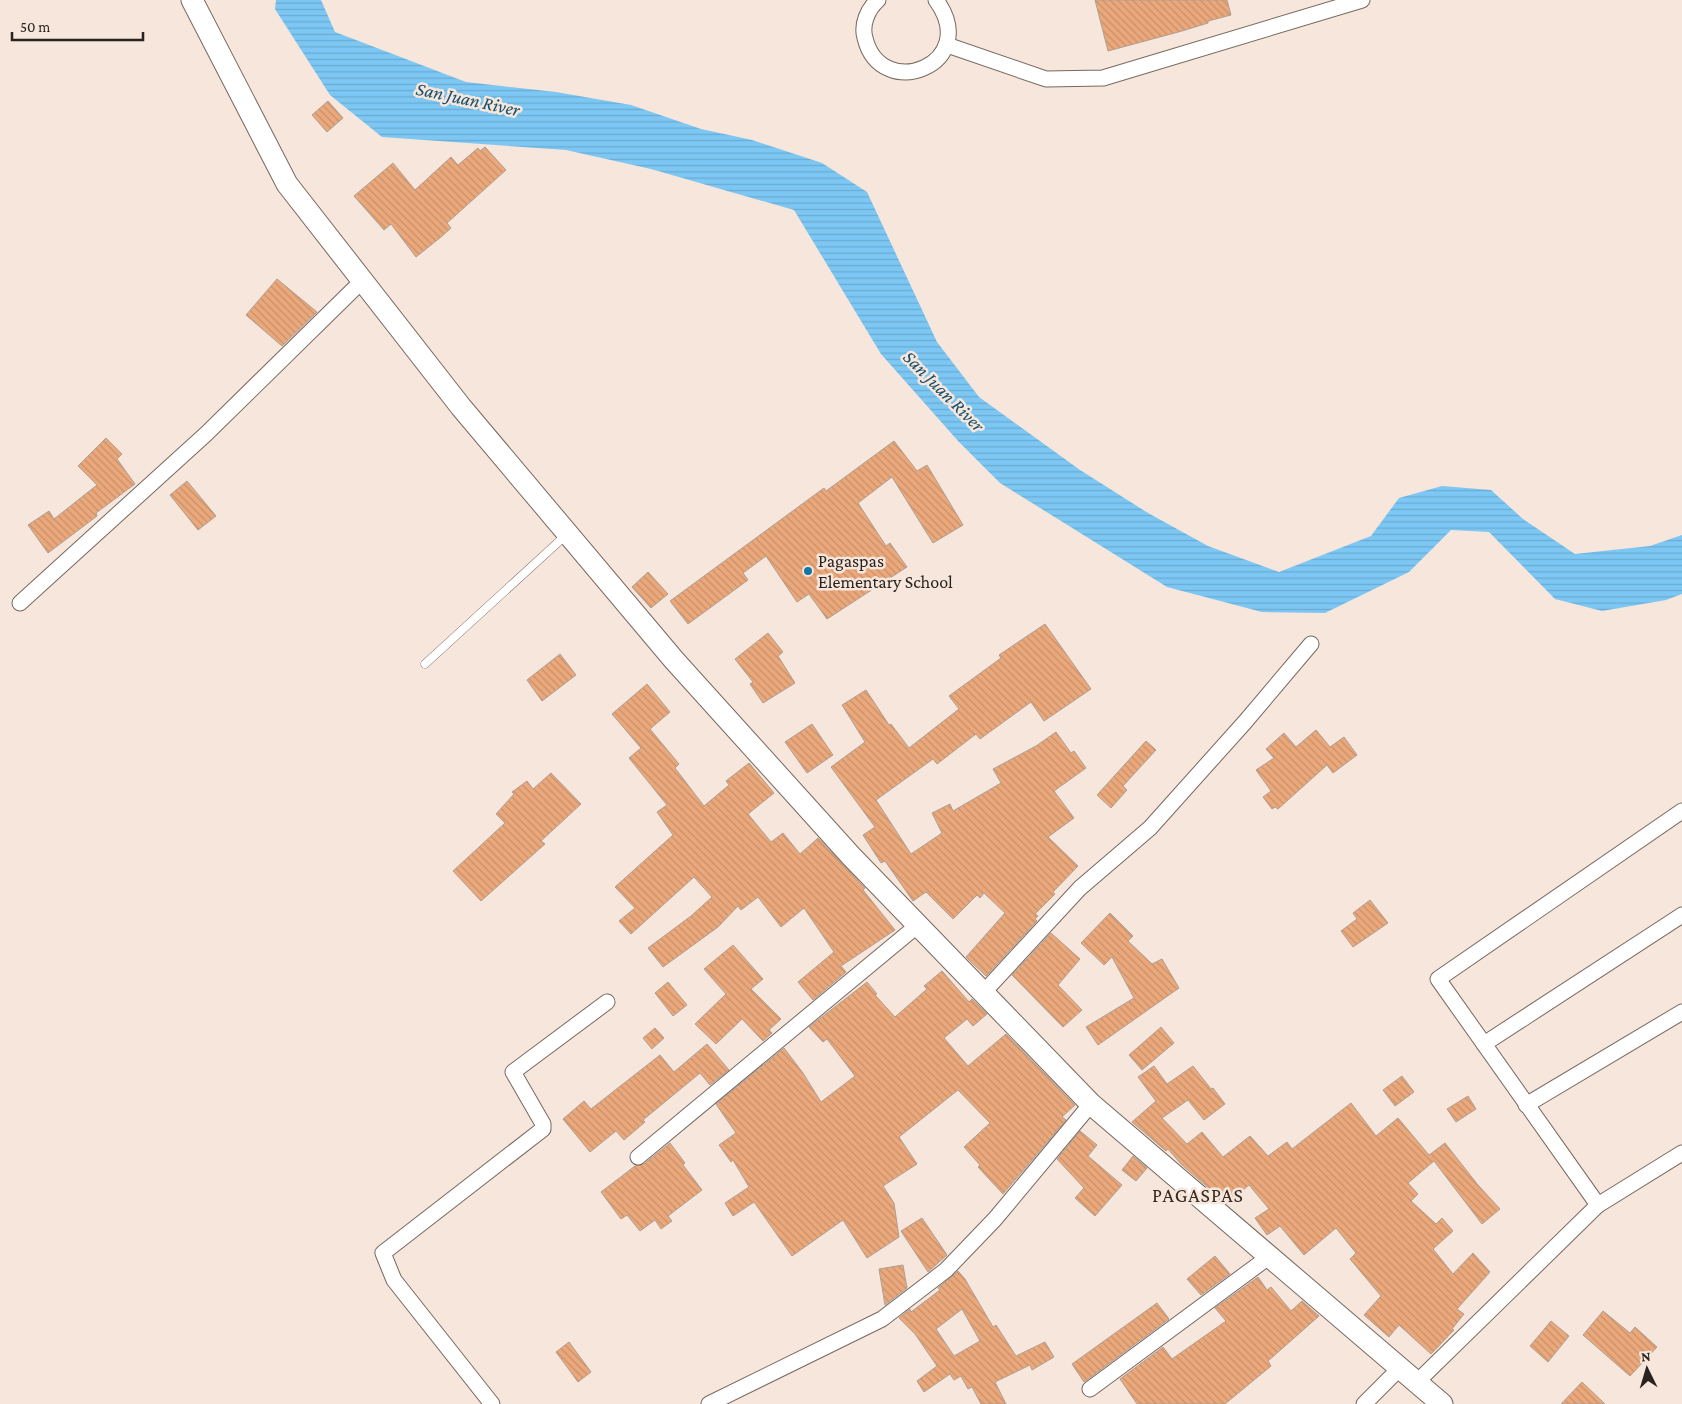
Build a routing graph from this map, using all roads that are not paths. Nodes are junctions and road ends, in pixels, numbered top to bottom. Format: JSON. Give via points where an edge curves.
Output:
{"nodes":[{"id":1,"x":192,"y":0,"type":"edge"},
{"id":2,"x":936,"y":0,"type":"edge"},
{"id":3,"x":1362,"y":0,"type":"edge"},
{"id":4,"x":872,"y":2,"type":"edge"},
{"id":5,"x":946,"y":45,"type":"junction"},
{"id":6,"x":362,"y":281,"type":"junction"},
{"id":7,"x":567,"y":533,"type":"junction"},
{"id":8,"x":20,"y":603,"type":"dead end"},
{"id":9,"x":1311,"y":644,"type":"dead end"},
{"id":10,"x":425,"y":664,"type":"dead end"},
{"id":11,"x":1680,"y":816,"type":"edge"},
{"id":12,"x":1682,"y":915,"type":"edge"},
{"id":13,"x":918,"y":925,"type":"junction"},
{"id":14,"x":983,"y":993,"type":"junction"},
{"id":15,"x":607,"y":1002,"type":"dead end"},
{"id":16,"x":1682,"y":1012,"type":"edge"},
{"id":17,"x":1484,"y":1044,"type":"junction"},
{"id":18,"x":1091,"y":1104,"type":"junction"},
{"id":19,"x":1526,"y":1105,"type":"junction"},
{"id":20,"x":1682,"y":1153,"type":"edge"},
{"id":21,"x":638,"y":1157,"type":"dead end"},
{"id":22,"x":1598,"y":1205,"type":"junction"},
{"id":23,"x":1270,"y":1256,"type":"junction"},
{"id":24,"x":1400,"y":1368,"type":"junction"},
{"id":25,"x":1417,"y":1382,"type":"junction"},
{"id":26,"x":1090,"y":1389,"type":"dead end"},
{"id":27,"x":492,"y":1404,"type":"edge"},
{"id":28,"x":709,"y":1404,"type":"edge"},
{"id":29,"x":1364,"y":1404,"type":"edge"},
{"id":30,"x":1442,"y":1404,"type":"edge"}],
"edges":[{"from":1,"to":6,"type":"main road","via":[[286,184]]},
{"from":2,"to":5,"type":"street","via":[[948,21]]},
{"from":3,"to":5,"type":"street","via":[[1103,78],[1046,78]]},
{"from":4,"to":5,"type":"street","via":[[864,36],[869,51],[879,63],[893,71],[909,73],[925,69],[938,59]]},
{"from":6,"to":7,"type":"main road","via":[[461,407]]},
{"from":6,"to":8,"type":"street","via":[[206,434]]},
{"from":7,"to":10,"type":"lane"},
{"from":7,"to":13,"type":"main road","via":[[674,660],[851,856]]},
{"from":9,"to":14,"type":"street","via":[[1150,828],[1080,888]]},
{"from":11,"to":17,"type":"street","via":[[1438,979]]},
{"from":12,"to":17,"type":"street"},
{"from":13,"to":14,"type":"main road"},
{"from":13,"to":21,"type":"street"},
{"from":14,"to":18,"type":"main road"},
{"from":15,"to":27,"type":"street","via":[[513,1072],[543,1129],[383,1253],[394,1280]]},
{"from":16,"to":19,"type":"street"},
{"from":17,"to":19,"type":"street"},
{"from":18,"to":23,"type":"main road"},
{"from":18,"to":28,"type":"street","via":[[1014,1196],[946,1270],[882,1319]]},
{"from":19,"to":22,"type":"street"},
{"from":20,"to":22,"type":"street"},
{"from":22,"to":25,"type":"street"},
{"from":23,"to":24,"type":"main road"},
{"from":23,"to":26,"type":"street"},
{"from":24,"to":25,"type":"main road"},
{"from":24,"to":29,"type":"street"},
{"from":25,"to":30,"type":"main road"}]}
